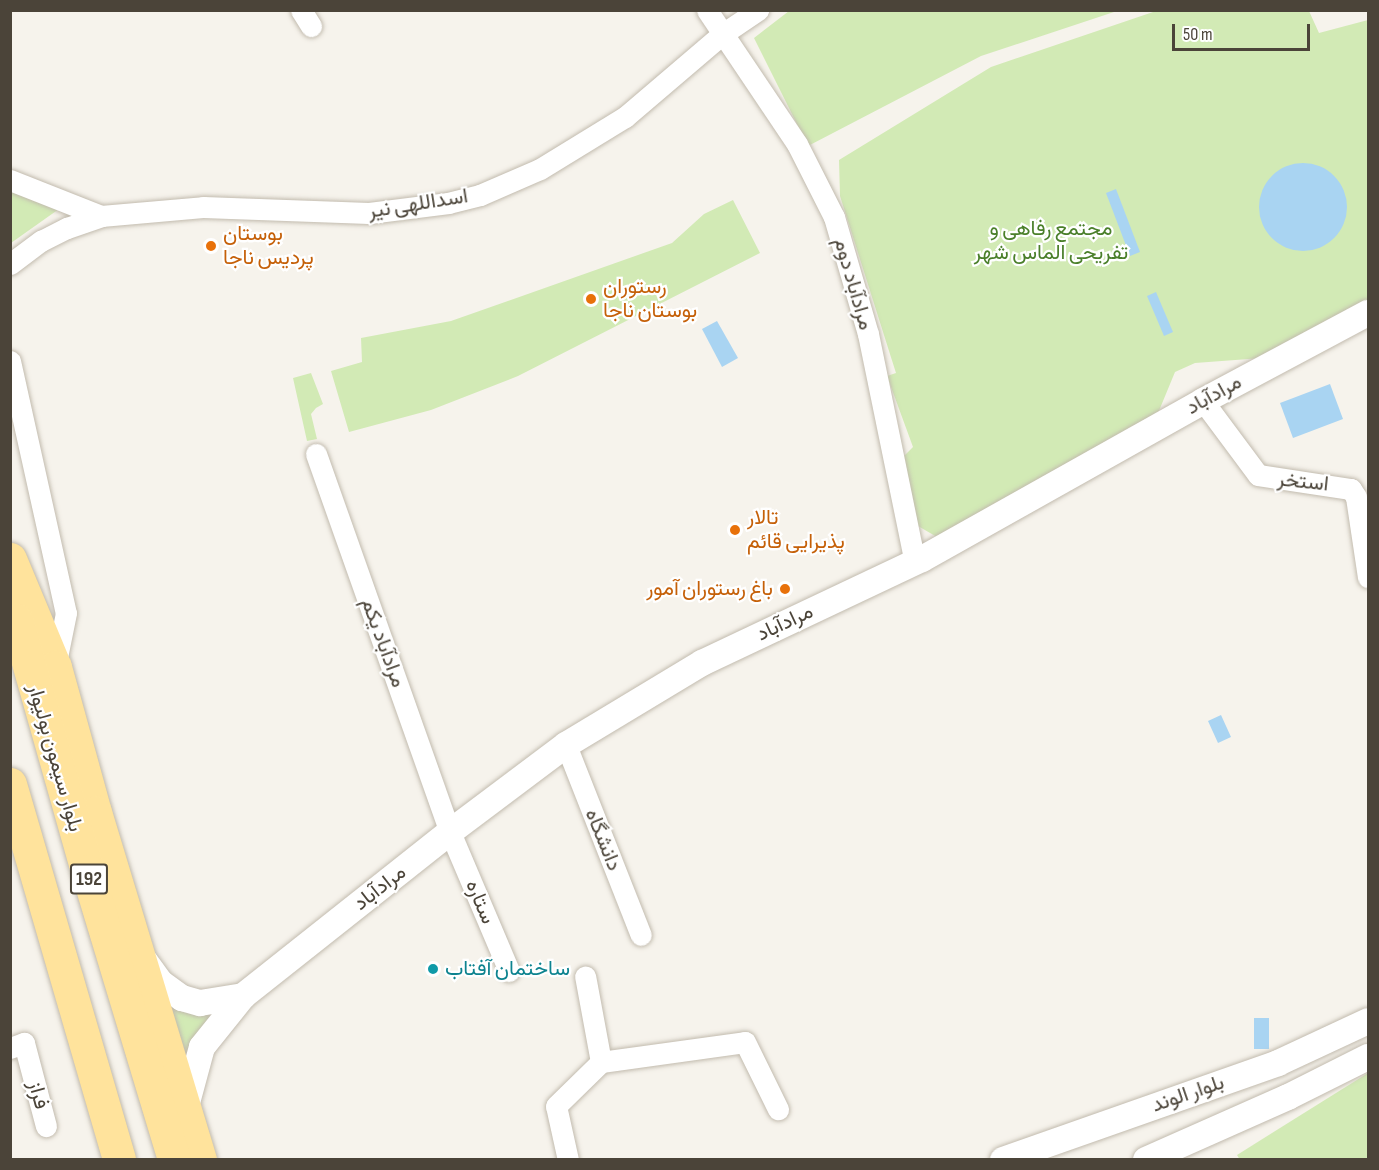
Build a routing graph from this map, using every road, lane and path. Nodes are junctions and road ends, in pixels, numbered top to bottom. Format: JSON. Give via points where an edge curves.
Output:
{"nodes":[{"id":1,"x":707,"y":10,"type":"edge"},
{"id":2,"x":733,"y":10,"type":"edge"},
{"id":3,"x":758,"y":10,"type":"edge"},
{"id":4,"x":721,"y":34,"type":"junction"},
{"id":5,"x":10,"y":180,"type":"edge"},
{"id":6,"x":101,"y":216,"type":"junction"},
{"id":7,"x":10,"y":264,"type":"edge"},
{"id":8,"x":1368,"y":313,"type":"edge"},
{"id":9,"x":10,"y":361,"type":"edge"},
{"id":10,"x":1203,"y":401,"type":"junction"},
{"id":11,"x":316,"y":454,"type":"dead end"},
{"id":12,"x":10,"y":559,"type":"edge"},
{"id":13,"x":915,"y":562,"type":"junction"},
{"id":14,"x":1368,"y":577,"type":"edge"},
{"id":15,"x":10,"y":597,"type":"edge"},
{"id":16,"x":55,"y":667,"type":"junction"},
{"id":17,"x":566,"y":745,"type":"junction"},
{"id":18,"x":12,"y":789,"type":"edge"},
{"id":19,"x":450,"y":832,"type":"junction"},
{"id":20,"x":641,"y":935,"type":"dead end"},
{"id":21,"x":136,"y":947,"type":"junction"},
{"id":22,"x":510,"y":971,"type":"dead end"},
{"id":23,"x":585,"y":976,"type":"dead end"},
{"id":24,"x":243,"y":996,"type":"junction"},
{"id":25,"x":1368,"y":1020,"type":"edge"},
{"id":26,"x":10,"y":1048,"type":"edge"},
{"id":27,"x":1368,"y":1057,"type":"edge"},
{"id":28,"x":601,"y":1062,"type":"junction"},
{"id":29,"x":778,"y":1109,"type":"dead end"},
{"id":30,"x":185,"y":1112,"type":"junction"},
{"id":31,"x":46,"y":1126,"type":"dead end"},
{"id":32,"x":119,"y":1160,"type":"edge"},
{"id":33,"x":174,"y":1160,"type":"edge"},
{"id":34,"x":200,"y":1160,"type":"edge"},
{"id":35,"x":568,"y":1160,"type":"edge"},
{"id":36,"x":1003,"y":1160,"type":"edge"},
{"id":37,"x":1146,"y":1160,"type":"edge"}],
"edges":[{"from":1,"to":4,"type":"street","name":"مرادآباد دوم"},
{"from":2,"to":4,"type":"street","name":"اسداللهی نیر"},
{"from":3,"to":4,"type":"street","name":"اسداللهی نیر"},
{"from":4,"to":6,"type":"street","name":"اسداللهی نیر","via":[[625,117],[540,169],[480,195],[369,213],[203,207]]},
{"from":4,"to":13,"type":"street","name":"مرادآباد دوم","via":[[796,144],[834,217],[868,334]]},
{"from":5,"to":6,"type":"street","name":"اسداللهی نیر"},
{"from":6,"to":7,"type":"street","name":"اسداللهی نیر","via":[[66,228]]},
{"from":8,"to":10,"type":"street","name":"مرادآباد"},
{"from":9,"to":16,"type":"street","via":[[66,613]]},
{"from":10,"to":13,"type":"street","name":"مرادآباد"},
{"from":10,"to":14,"type":"street","name":"استخر","via":[[1258,475],[1351,489],[1356,497]]},
{"from":11,"to":19,"type":"street","name":"مرادآباد یکم"},
{"from":12,"to":16,"type":"main road"},
{"from":13,"to":17,"type":"street","name":"مرادآباد","via":[[702,663]]},
{"from":15,"to":33,"type":"main road","name":"بلوار سیمون بولیوار","number":"192"},
{"from":16,"to":21,"type":"main road"},
{"from":17,"to":19,"type":"street","name":"مرادآباد"},
{"from":17,"to":20,"type":"street","name":"دانشگاه"},
{"from":18,"to":32,"type":"main road","number":"192"},
{"from":19,"to":22,"type":"street","name":"ستاره"},
{"from":19,"to":24,"type":"street","name":"مرادآباد"},
{"from":21,"to":24,"type":"street","via":[[161,982],[182,998],[200,1003]]},
{"from":21,"to":30,"type":"main road"},
{"from":23,"to":28,"type":"street"},
{"from":24,"to":30,"type":"street","name":"مرادآباد","via":[[202,1047]]},
{"from":25,"to":36,"type":"street","name":"بلوار الوند","via":[[1278,1063]]},
{"from":26,"to":31,"type":"street","name":"فراز","via":[[24,1043]]},
{"from":27,"to":37,"type":"street","name":"بلوار الوند"},
{"from":28,"to":29,"type":"street","via":[[745,1042]]},
{"from":28,"to":35,"type":"street","via":[[556,1106]]},
{"from":30,"to":34,"type":"main road"}]}
